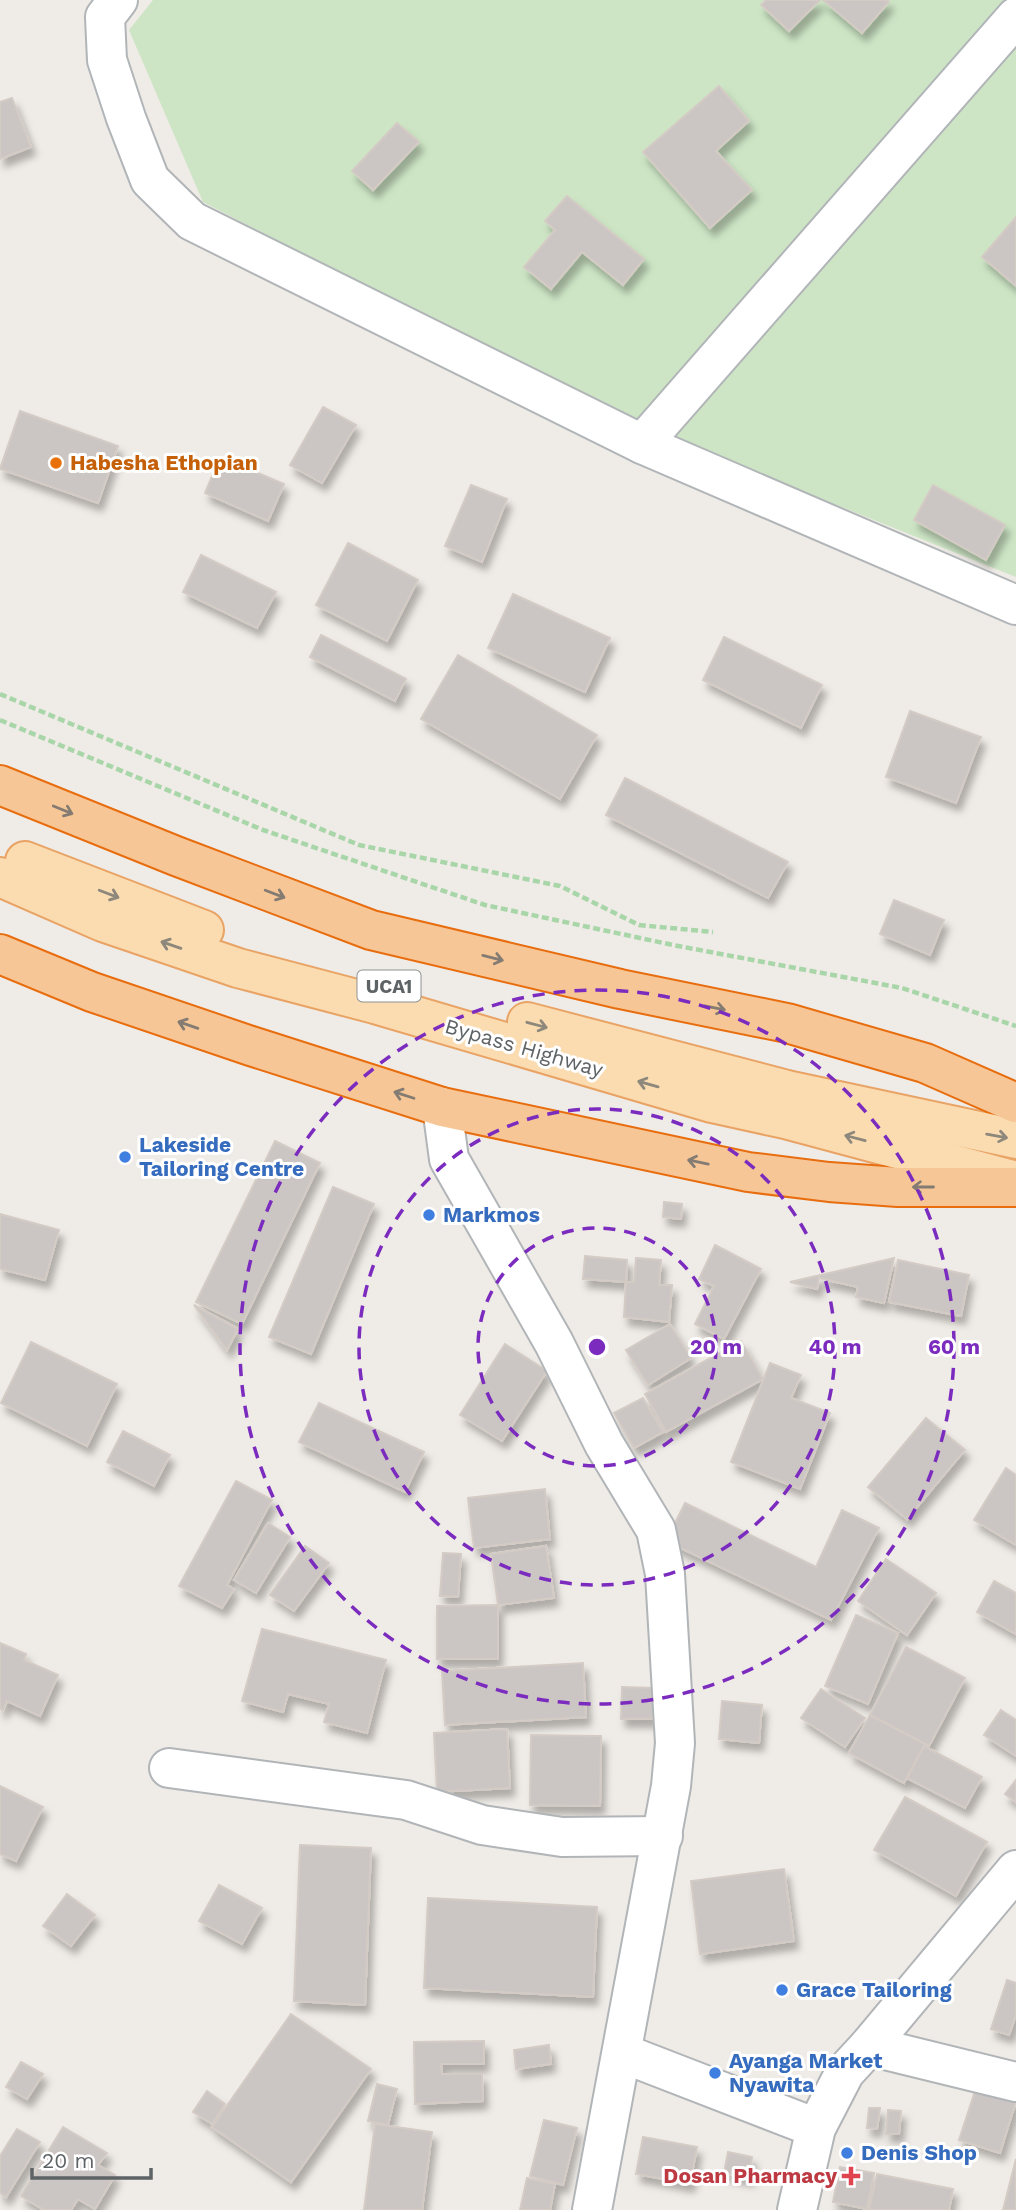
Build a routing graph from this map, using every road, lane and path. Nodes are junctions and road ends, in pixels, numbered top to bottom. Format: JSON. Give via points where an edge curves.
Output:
{"nodes":[{"id":1,"x":118,"y":0,"type":"edge"},
{"id":2,"x":1016,"y":18,"type":"edge"},
{"id":3,"x":642,"y":444,"type":"junction"},
{"id":4,"x":1016,"y":605,"type":"edge"},
{"id":5,"x":0,"y":694,"type":"edge"},
{"id":6,"x":0,"y":720,"type":"edge"},
{"id":7,"x":0,"y":785,"type":"edge"},
{"id":8,"x":0,"y":851,"type":"edge"},
{"id":9,"x":0,"y":877,"type":"edge"},
{"id":10,"x":713,"y":932,"type":"dead end"},
{"id":11,"x":0,"y":954,"type":"edge"},
{"id":12,"x":1016,"y":1026,"type":"edge"},
{"id":13,"x":1016,"y":1102,"type":"edge"},
{"id":14,"x":786,"y":1105,"type":"junction"},
{"id":15,"x":442,"y":1107,"type":"junction"},
{"id":16,"x":1016,"y":1139,"type":"edge"},
{"id":17,"x":1016,"y":1181,"type":"edge"},
{"id":18,"x":1016,"y":1186,"type":"edge"},
{"id":19,"x":169,"y":1768,"type":"dead end"},
{"id":20,"x":663,"y":1836,"type":"junction"},
{"id":21,"x":1016,"y":1870,"type":"edge"},
{"id":22,"x":869,"y":2046,"type":"junction"},
{"id":23,"x":622,"y":2053,"type":"junction"},
{"id":24,"x":1016,"y":2082,"type":"edge"},
{"id":25,"x":816,"y":2128,"type":"junction"},
{"id":26,"x":592,"y":2210,"type":"edge"},
{"id":27,"x":797,"y":2210,"type":"edge"}],
"edges":[{"from":1,"to":3,"type":"street","via":[[105,17],[107,60],[125,118],[150,180],[192,220]]},
{"from":2,"to":3,"type":"street"},
{"from":3,"to":4,"type":"street"},
{"from":5,"to":10,"type":"path","via":[[359,845],[560,886],[639,925]]},
{"from":6,"to":12,"type":"path","via":[[263,830],[485,905],[902,988]]},
{"from":7,"to":13,"type":"highway","one_way":true,"via":[[371,930],[787,1023],[925,1063]]},
{"from":8,"to":14,"type":"main road","name":"Bypass Highway","number":"UCA1","one_way":true,"via":[[242,945]]},
{"from":14,"to":9,"type":"main road","name":"Bypass Highway","number":"UCA1","one_way":true,"via":[[712,1103],[238,968],[103,922]]},
{"from":15,"to":11,"type":"highway","one_way":true,"via":[[119,1001]]},
{"from":14,"to":16,"type":"main road","name":"Bypass Highway","number":"UCA1","one_way":true},
{"from":17,"to":14,"type":"main road","name":"Bypass Highway","number":"UCA1","one_way":true},
{"from":18,"to":15,"type":"highway","one_way":true,"via":[[898,1187],[748,1172]]},
{"from":15,"to":20,"type":"street","via":[[449,1159],[554,1343],[604,1444],[656,1530],[665,1574],[675,1742]]},
{"from":19,"to":20,"type":"street","via":[[407,1800],[482,1825],[562,1837]]},
{"from":20,"to":23,"type":"street"},
{"from":21,"to":22,"type":"street"},
{"from":22,"to":24,"type":"street"},
{"from":22,"to":25,"type":"street","via":[[845,2072]]},
{"from":23,"to":25,"type":"street"},
{"from":23,"to":26,"type":"street"},
{"from":25,"to":27,"type":"street"}]}
